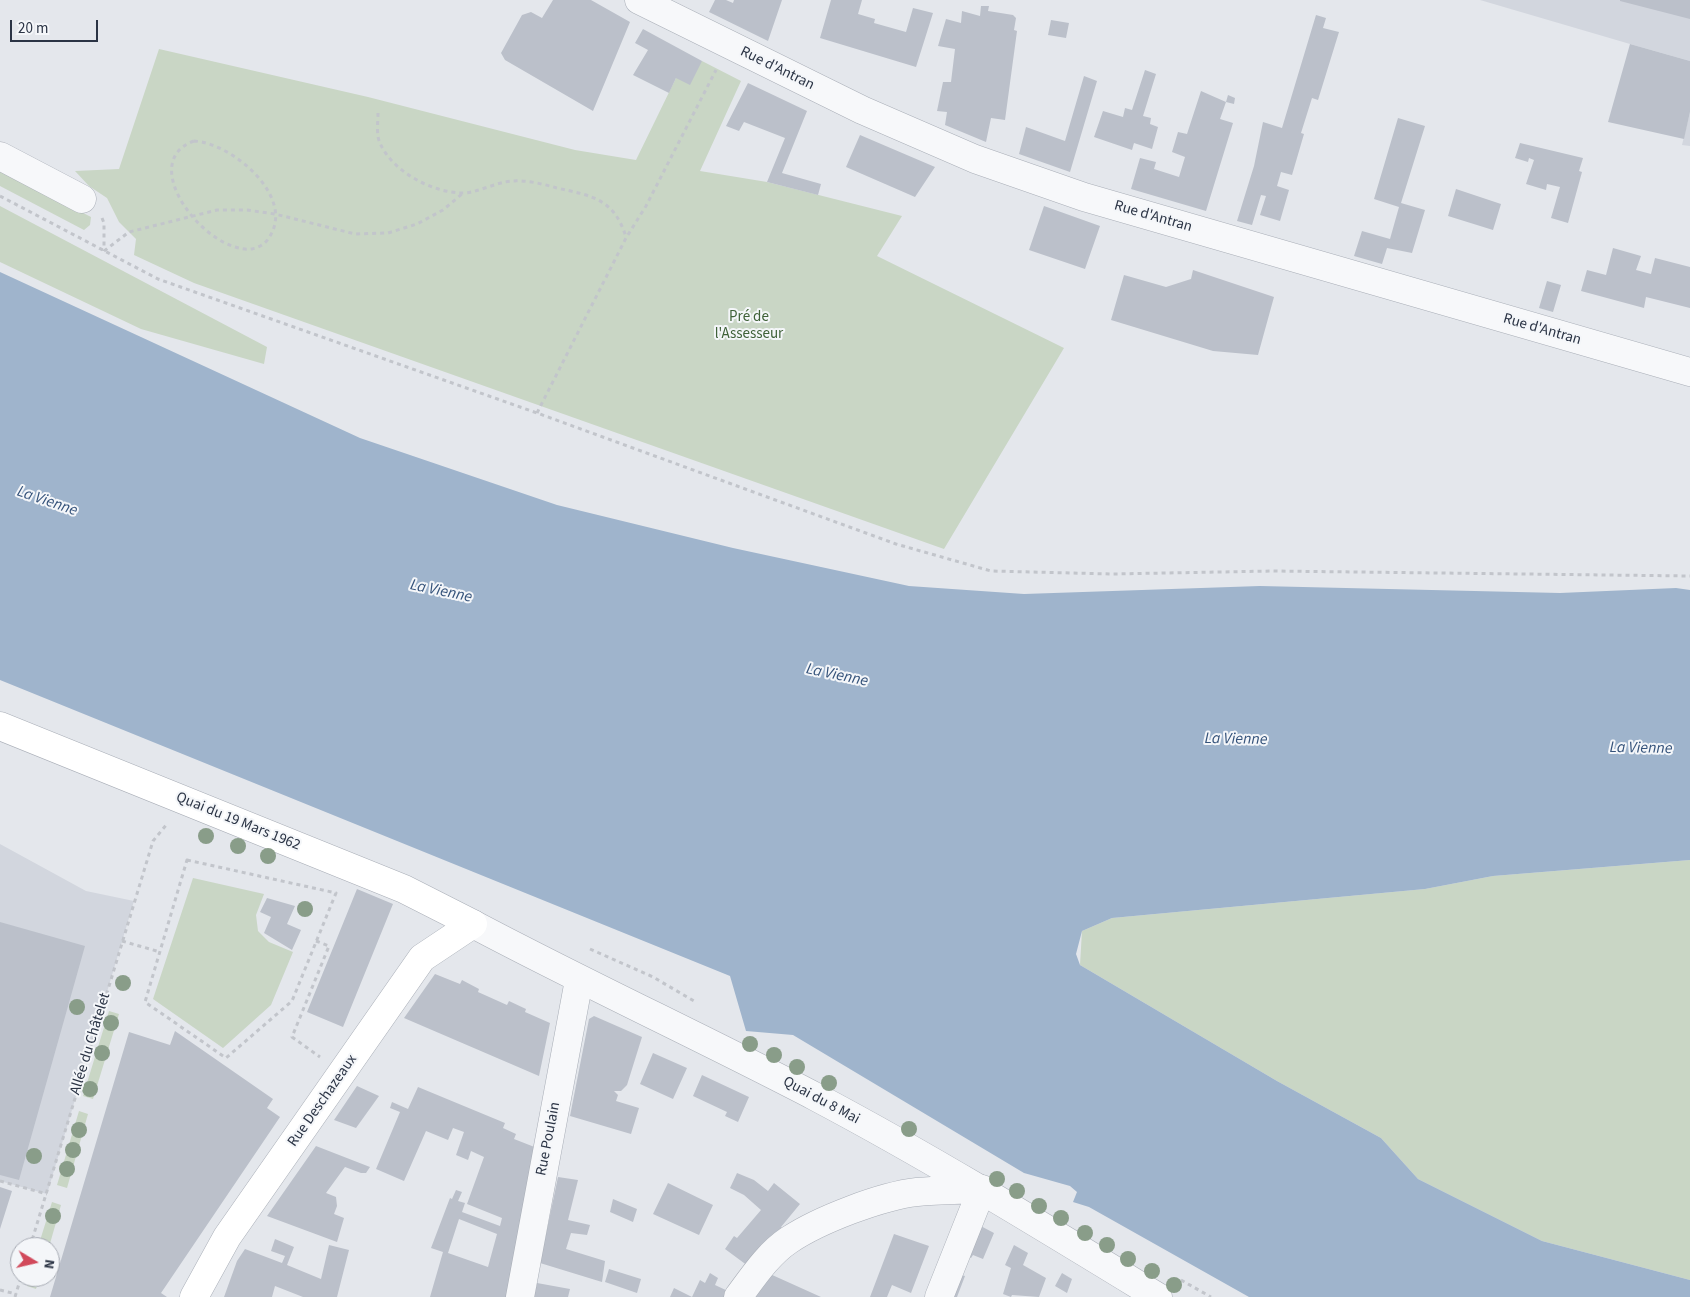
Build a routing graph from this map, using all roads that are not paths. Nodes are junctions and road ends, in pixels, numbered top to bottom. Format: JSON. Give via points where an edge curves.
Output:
{"nodes":[{"id":1,"x":639,"y":0,"type":"edge"},
{"id":2,"x":0,"y":156,"type":"edge"},
{"id":3,"x":82,"y":199,"type":"dead end"},
{"id":4,"x":1690,"y":372,"type":"edge"},
{"id":5,"x":0,"y":726,"type":"edge"},
{"id":6,"x":473,"y":924,"type":"junction"},
{"id":7,"x":579,"y":980,"type":"junction"},
{"id":8,"x":982,"y":1189,"type":"junction"},
{"id":9,"x":194,"y":1297,"type":"edge"},
{"id":10,"x":520,"y":1297,"type":"edge"},
{"id":11,"x":738,"y":1297,"type":"edge"},
{"id":12,"x":939,"y":1297,"type":"edge"},
{"id":13,"x":1158,"y":1297,"type":"edge"}],
"edges":[{"from":1,"to":4,"type":"street","name":"Rue d'Antran","via":[[862,110],[975,159],[1084,197]]},
{"from":2,"to":3,"type":"street"},
{"from":5,"to":6,"type":"main road","name":"Quai du 19 Mars 1962","via":[[404,889]]},
{"from":6,"to":7,"type":"street","name":"Quai du 8 Mai"},
{"from":6,"to":9,"type":"main road","name":"Rue Deschazeaux","via":[[422,958],[227,1236]]},
{"from":7,"to":8,"type":"street","name":"Quai du 8 Mai","via":[[816,1097]]},
{"from":7,"to":10,"type":"street","name":"Rue Poulain"},
{"from":8,"to":11,"type":"street","via":[[916,1192],[884,1199],[827,1220],[788,1240],[760,1267]]},
{"from":8,"to":12,"type":"street"},
{"from":8,"to":13,"type":"street","name":"Quai du 8 Mai"}]}
